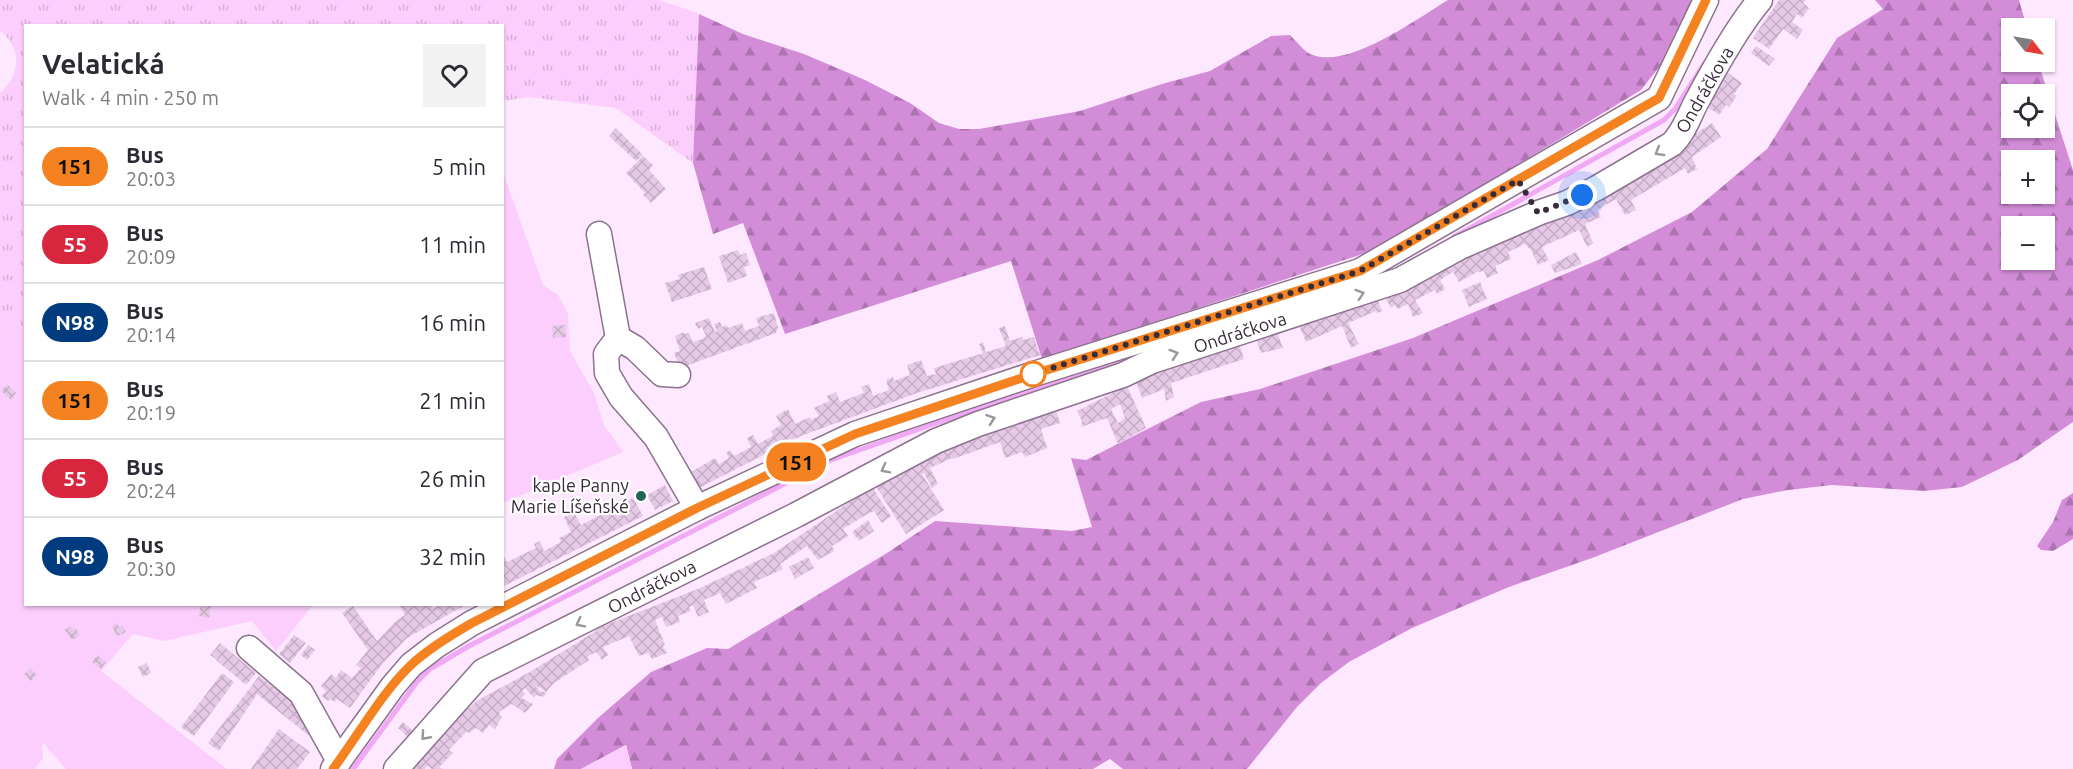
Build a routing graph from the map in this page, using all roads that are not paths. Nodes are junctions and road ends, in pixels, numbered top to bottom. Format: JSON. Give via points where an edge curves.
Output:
{"nodes":[{"id":1,"x":1706,"y":0,"type":"edge"},
{"id":2,"x":1760,"y":0,"type":"edge"},
{"id":3,"x":1528,"y":196,"type":"junction"},
{"id":4,"x":599,"y":234,"type":"dead end"},
{"id":5,"x":618,"y":338,"type":"junction"},
{"id":6,"x":678,"y":375,"type":"dead end"},
{"id":7,"x":930,"y":426,"type":"junction"},
{"id":8,"x":697,"y":508,"type":"junction"},
{"id":9,"x":249,"y":648,"type":"dead end"},
{"id":10,"x":336,"y":765,"type":"edge"},
{"id":11,"x":396,"y":769,"type":"edge"}],
"edges":[{"from":1,"to":3,"type":"street","name":"Ondráčkova","via":[[1659,98]]},
{"from":2,"to":3,"type":"street","name":"Ondráčkova","one_way":true,"via":[[1675,141],[1567,203]]},
{"from":3,"to":7,"type":"street","name":"Ondráčkova","via":[[1360,271]]},
{"from":7,"to":3,"type":"street","name":"Ondráčkova","one_way":true,"via":[[987,421],[1123,375],[1152,361],[1387,285],[1460,247]]},
{"from":4,"to":5,"type":"street"},
{"from":5,"to":6,"type":"street","via":[[662,374]]},
{"from":5,"to":8,"type":"street","via":[[606,354],[608,373],[621,397],[656,437]]},
{"from":7,"to":8,"type":"street","name":"Ondráčkova","via":[[855,434]]},
{"from":7,"to":11,"type":"street","name":"Ondráčkova","one_way":true,"via":[[796,515],[483,671]]},
{"from":8,"to":10,"type":"street","name":"Ondráčkova","via":[[472,623],[437,645],[403,674]]},
{"from":9,"to":10,"type":"street","via":[[301,693]]}]}
